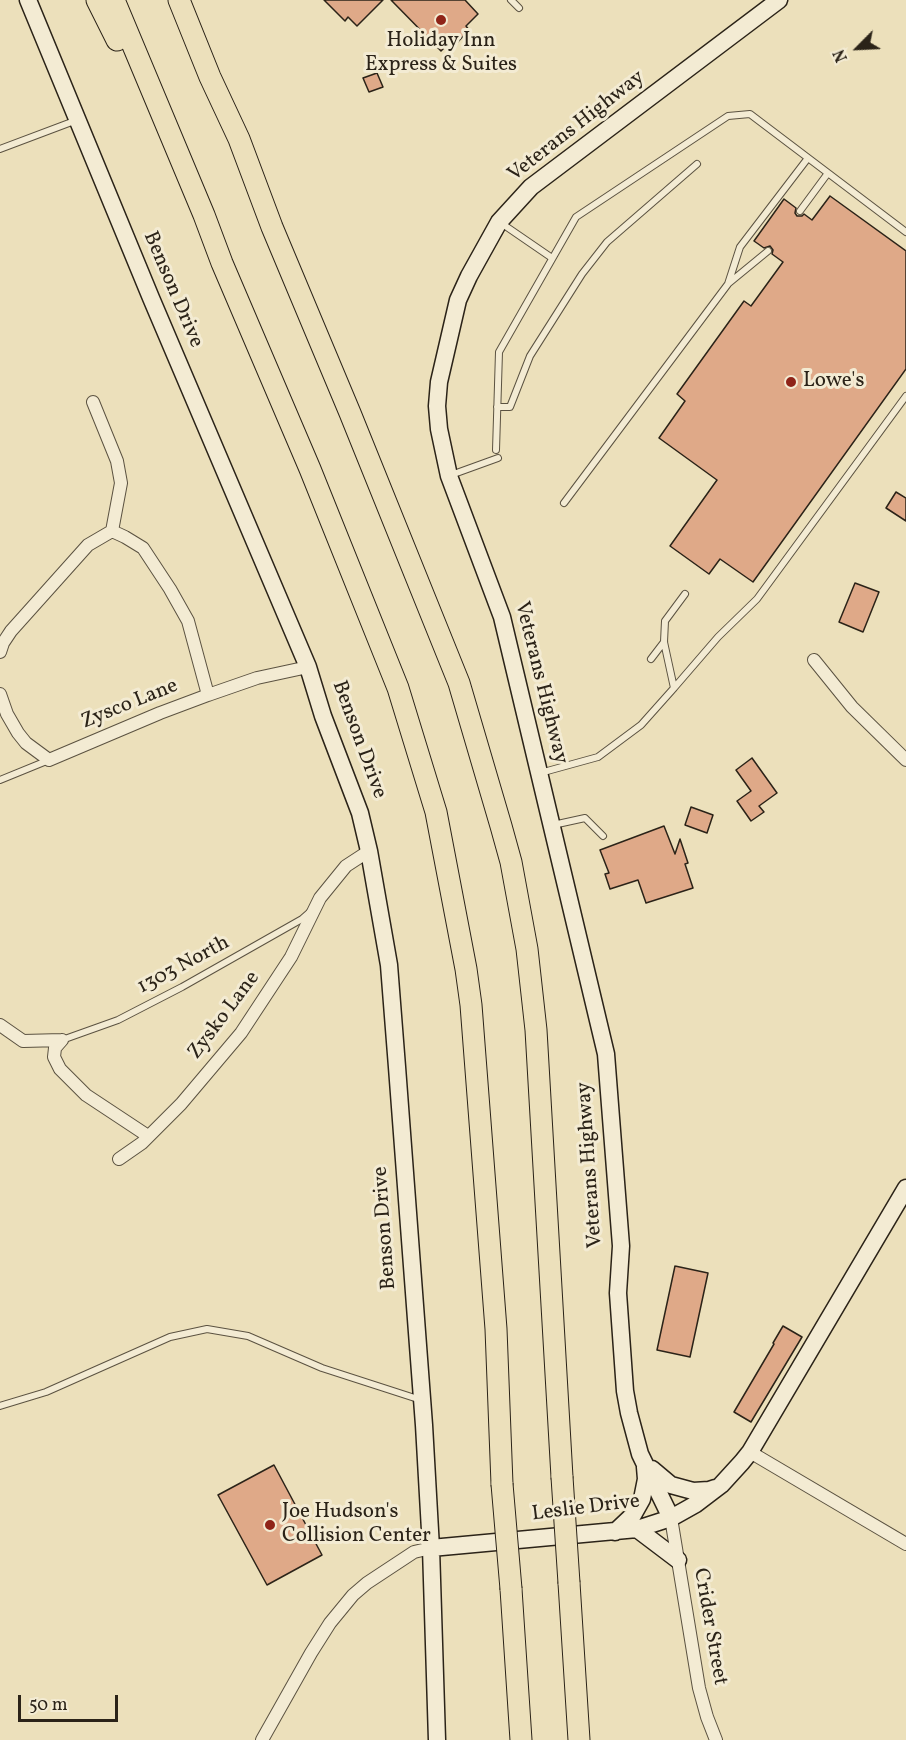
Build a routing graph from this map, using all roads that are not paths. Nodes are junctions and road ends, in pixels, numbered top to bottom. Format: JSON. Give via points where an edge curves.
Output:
{"nodes":[{"id":1,"x":28,"y":0,"type":"edge"},
{"id":2,"x":97,"y":0,"type":"edge"},
{"id":3,"x":114,"y":0,"type":"edge"},
{"id":4,"x":180,"y":0,"type":"edge"},
{"id":5,"x":195,"y":0,"type":"edge"},
{"id":6,"x":511,"y":0,"type":"edge"},
{"id":7,"x":779,"y":0,"type":"edge"},
{"id":8,"x":519,"y":8,"type":"dead end"},
{"id":9,"x":77,"y":119,"type":"junction"},
{"id":10,"x":239,"y":139,"type":"junction"},
{"id":11,"x":0,"y":149,"type":"edge"},
{"id":12,"x":808,"y":158,"type":"junction"},
{"id":13,"x":697,"y":164,"type":"dead end"},
{"id":14,"x":828,"y":173,"type":"junction"},
{"id":15,"x":800,"y":211,"type":"dead end"},
{"id":16,"x":204,"y":215,"type":"junction"},
{"id":17,"x":499,"y":222,"type":"junction"},
{"id":18,"x":906,"y":232,"type":"edge"},
{"id":19,"x":768,"y":251,"type":"dead end"},
{"id":20,"x":552,"y":258,"type":"junction"},
{"id":21,"x":728,"y":284,"type":"junction"},
{"id":22,"x":906,"y":396,"type":"edge"},
{"id":23,"x":93,"y":402,"type":"dead end"},
{"id":24,"x":497,"y":407,"type":"junction"},
{"id":25,"x":496,"y":450,"type":"dead end"},
{"id":26,"x":498,"y":458,"type":"dead end"},
{"id":27,"x":449,"y":476,"type":"junction"},
{"id":28,"x":564,"y":503,"type":"dead end"},
{"id":29,"x":112,"y":531,"type":"junction"},
{"id":30,"x":685,"y":594,"type":"dead end"},
{"id":31,"x":664,"y":642,"type":"junction"},
{"id":32,"x":0,"y":651,"type":"edge"},
{"id":33,"x":651,"y":659,"type":"dead end"},
{"id":34,"x":814,"y":660,"type":"dead end"},
{"id":35,"x":308,"y":667,"type":"junction"},
{"id":36,"x":674,"y":688,"type":"junction"},
{"id":37,"x":0,"y":694,"type":"edge"},
{"id":38,"x":208,"y":695,"type":"junction"},
{"id":39,"x":49,"y":760,"type":"junction"},
{"id":40,"x":906,"y":760,"type":"edge"},
{"id":41,"x":540,"y":773,"type":"junction"},
{"id":42,"x":0,"y":780,"type":"edge"},
{"id":43,"x":552,"y":825,"type":"junction"},
{"id":44,"x":603,"y":836,"type":"dead end"},
{"id":45,"x":369,"y":851,"type":"junction"},
{"id":46,"x":315,"y":908,"type":"junction"},
{"id":47,"x":0,"y":1025,"type":"edge"},
{"id":48,"x":62,"y":1040,"type":"junction"},
{"id":49,"x":148,"y":1136,"type":"junction"},
{"id":50,"x":119,"y":1160,"type":"dead end"},
{"id":51,"x":906,"y":1188,"type":"edge"},
{"id":52,"x":422,"y":1400,"type":"junction"},
{"id":53,"x":0,"y":1406,"type":"edge"},
{"id":54,"x":750,"y":1452,"type":"junction"},
{"id":55,"x":644,"y":1460,"type":"junction"},
{"id":56,"x":722,"y":1485,"type":"junction"},
{"id":57,"x":671,"y":1518,"type":"junction"},
{"id":58,"x":637,"y":1529,"type":"junction"},
{"id":59,"x":615,"y":1532,"type":"junction"},
{"id":60,"x":906,"y":1544,"type":"edge"},
{"id":61,"x":431,"y":1548,"type":"junction"},
{"id":62,"x":678,"y":1560,"type":"junction"},
{"id":63,"x":262,"y":1740,"type":"edge"},
{"id":64,"x":436,"y":1740,"type":"edge"},
{"id":65,"x":521,"y":1740,"type":"edge"},
{"id":66,"x":579,"y":1740,"type":"edge"},
{"id":67,"x":716,"y":1740,"type":"edge"}],
"edges":[{"from":1,"to":9,"type":"street","name":"Benson Drive"},
{"from":2,"to":16,"type":"highway"},
{"from":3,"to":16,"type":"highway"},
{"from":4,"to":10,"type":"highway"},
{"from":5,"to":10,"type":"highway"},
{"from":6,"to":8,"type":"lane"},
{"from":7,"to":17,"type":"street","name":"Veterans Highway","via":[[531,187]]},
{"from":9,"to":11,"type":"lane"},
{"from":9,"to":35,"type":"street","name":"Benson Drive"},
{"from":10,"to":66,"type":"highway","bridge":true,"via":[[459,683],[511,862],[527,949],[536,1030]]},
{"from":12,"to":14,"type":"lane"},
{"from":12,"to":20,"type":"lane","via":[[750,114],[728,116],[576,218]]},
{"from":12,"to":21,"type":"lane","via":[[740,247]]},
{"from":13,"to":24,"type":"lane","via":[[608,242],[582,274],[530,356],[510,406]]},
{"from":14,"to":15,"type":"lane"},
{"from":14,"to":18,"type":"lane"},
{"from":16,"to":65,"type":"highway","bridge":true,"via":[[398,688],[440,828],[471,1005]]},
{"from":17,"to":20,"type":"lane"},
{"from":17,"to":27,"type":"street","name":"Veterans Highway","via":[[458,300],[439,382],[439,429]]},
{"from":19,"to":21,"type":"lane"},
{"from":20,"to":24,"type":"lane","via":[[499,352]]},
{"from":21,"to":28,"type":"lane"},
{"from":22,"to":36,"type":"lane","via":[[757,599]]},
{"from":23,"to":29,"type":"street","via":[[117,461],[121,483]]},
{"from":24,"to":25,"type":"lane"},
{"from":26,"to":27,"type":"lane"},
{"from":27,"to":41,"type":"street","name":"Veterans Highway","via":[[502,617]]},
{"from":29,"to":32,"type":"street","via":[[88,545],[11,631]]},
{"from":29,"to":38,"type":"street","via":[[143,549],[170,590],[188,621]]},
{"from":30,"to":31,"type":"lane","via":[[665,621]]},
{"from":31,"to":33,"type":"lane"},
{"from":31,"to":36,"type":"lane"},
{"from":34,"to":40,"type":"street","via":[[852,707]]},
{"from":35,"to":38,"type":"street","name":"Zysco Lane","via":[[257,678]]},
{"from":35,"to":45,"type":"street","name":"Benson Drive","via":[[360,813]]},
{"from":36,"to":41,"type":"lane","via":[[641,725],[598,757]]},
{"from":37,"to":39,"type":"street","via":[[18,733]]},
{"from":38,"to":39,"type":"street","name":"Zysco Lane"},
{"from":39,"to":42,"type":"lane"},
{"from":41,"to":43,"type":"street","name":"Veterans Highway"},
{"from":43,"to":44,"type":"lane","via":[[585,818]]},
{"from":43,"to":55,"type":"street","name":"Veterans Highway","via":[[606,1054],[621,1246],[621,1342],[629,1413]]},
{"from":45,"to":46,"type":"street","name":"Zysko Lane","via":[[346,866]]},
{"from":45,"to":52,"type":"street","name":"Benson Drive","via":[[389,965]]},
{"from":46,"to":48,"type":"lane","name":"1303 North","via":[[182,987],[118,1020]]},
{"from":46,"to":49,"type":"street","name":"Zysko Lane","via":[[291,957],[241,1033],[181,1104]]},
{"from":47,"to":48,"type":"street","via":[[22,1041]]},
{"from":48,"to":49,"type":"street","via":[[54,1057],[60,1069],[86,1095]]},
{"from":49,"to":50,"type":"street","name":"Zysko Lane"},
{"from":51,"to":54,"type":"street","name":"Leslie Drive"},
{"from":52,"to":53,"type":"lane","via":[[321,1368],[248,1336],[207,1329],[170,1337],[46,1392]]},
{"from":52,"to":61,"type":"street","name":"Benson Drive"},
{"from":54,"to":56,"type":"street","name":"Leslie Drive"},
{"from":54,"to":60,"type":"street"},
{"from":55,"to":56,"type":"street","via":[[671,1485],[693,1491]]},
{"from":55,"to":57,"type":"street","name":"Veterans Highway"},
{"from":55,"to":59,"type":"street","via":[[642,1499],[633,1515]]},
{"from":56,"to":57,"type":"street","name":"Leslie Drive"},
{"from":57,"to":58,"type":"street","name":"Leslie Drive"},
{"from":57,"to":62,"type":"street","name":"Crider Street"},
{"from":58,"to":59,"type":"street","name":"Leslie Drive"},
{"from":58,"to":62,"type":"street"},
{"from":59,"to":61,"type":"street","name":"Leslie Drive"},
{"from":61,"to":63,"type":"street","name":"Leslie Drive","via":[[414,1552],[353,1595],[310,1653]]},
{"from":61,"to":64,"type":"street","name":"Benson Drive"},
{"from":62,"to":67,"type":"street","name":"Crider Street","via":[[699,1688]]}]}
